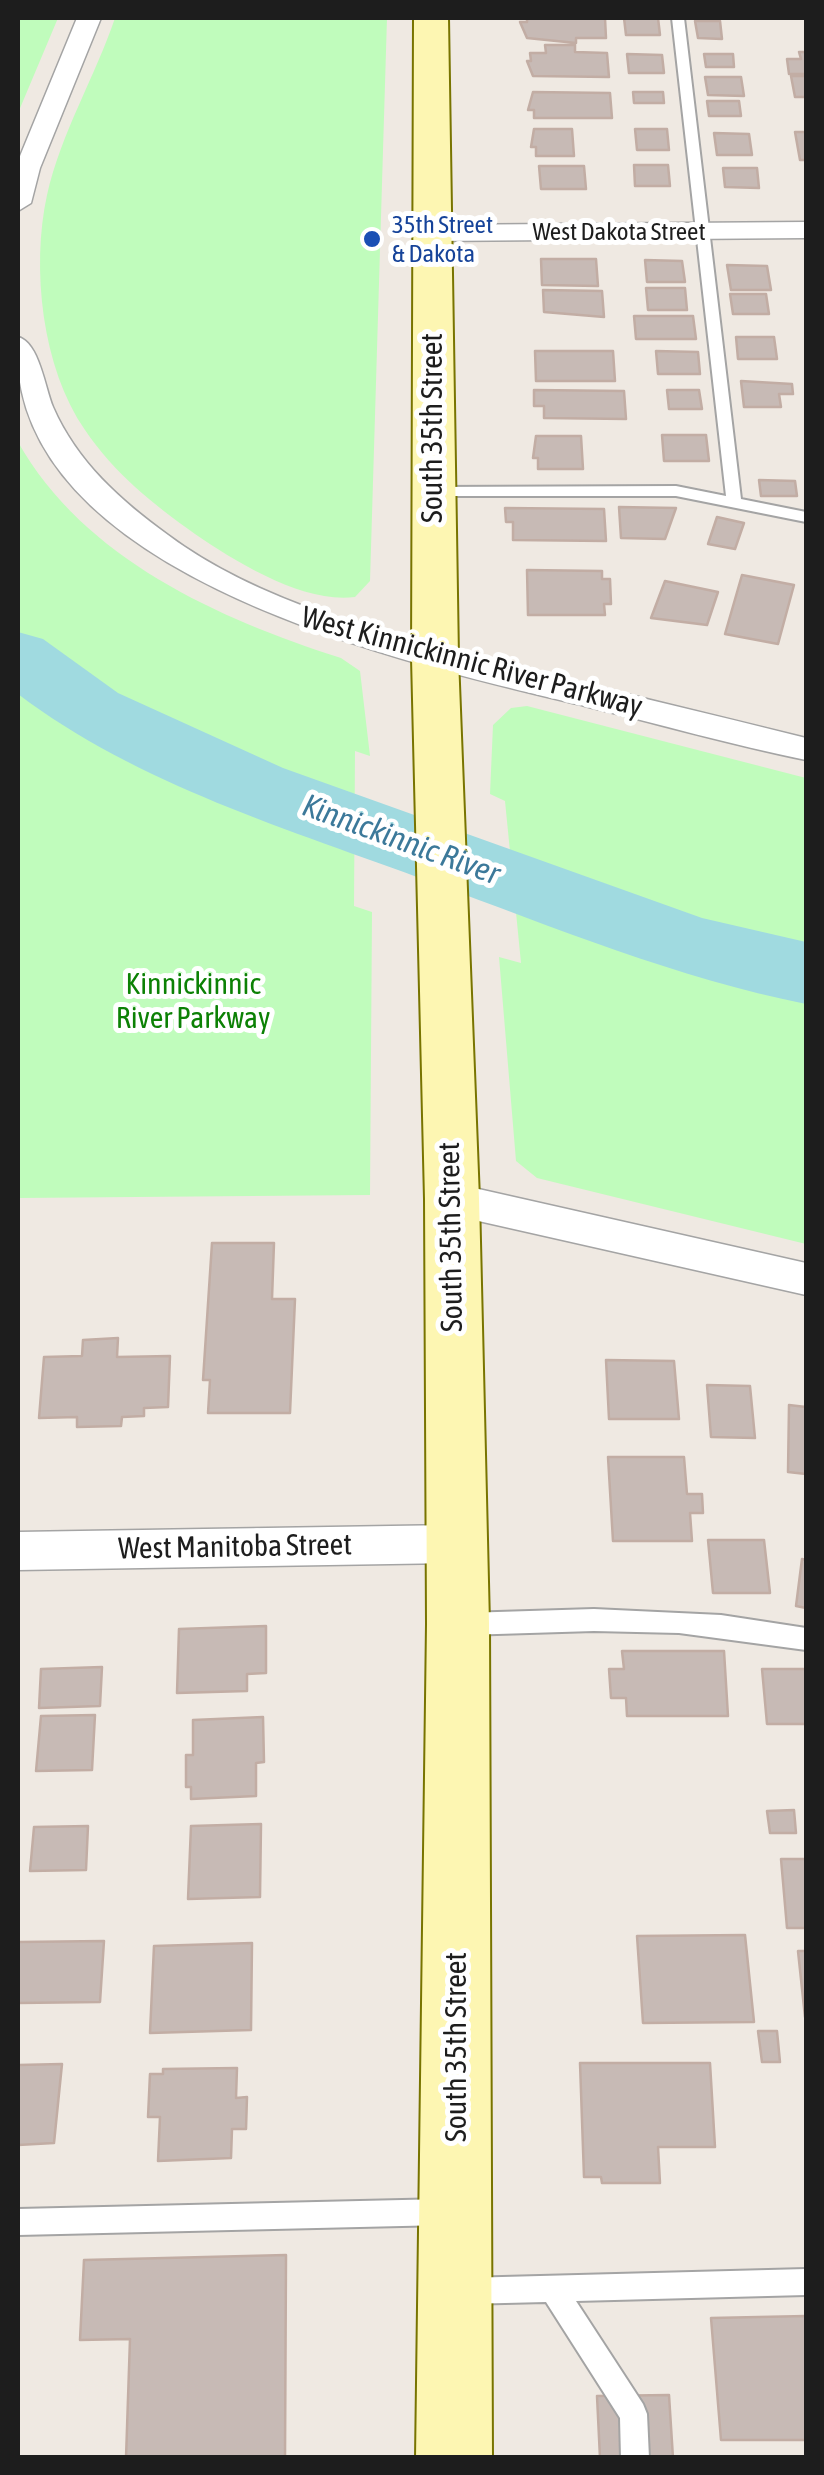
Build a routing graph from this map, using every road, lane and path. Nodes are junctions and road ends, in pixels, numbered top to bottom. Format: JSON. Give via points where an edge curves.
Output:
{"nodes":[{"id":1,"x":89,"y":18,"type":"edge"},
{"id":2,"x":431,"y":18,"type":"edge"},
{"id":3,"x":678,"y":18,"type":"edge"},
{"id":4,"x":18,"y":203,"type":"edge"},
{"id":5,"x":806,"y":230,"type":"edge"},
{"id":6,"x":432,"y":232,"type":"junction"},
{"id":7,"x":702,"y":232,"type":"junction"},
{"id":8,"x":18,"y":345,"type":"edge"},
{"id":9,"x":433,"y":492,"type":"junction"},
{"id":10,"x":734,"y":502,"type":"junction"},
{"id":11,"x":806,"y":516,"type":"edge"},
{"id":12,"x":435,"y":658,"type":"junction"},
{"id":13,"x":806,"y":749,"type":"edge"},
{"id":14,"x":452,"y":1199,"type":"junction"},
{"id":15,"x":806,"y":1279,"type":"edge"},
{"id":16,"x":454,"y":1544,"type":"junction"},
{"id":17,"x":18,"y":1551,"type":"edge"},
{"id":18,"x":18,"y":1561,"type":"edge"},
{"id":19,"x":458,"y":1624,"type":"junction"},
{"id":20,"x":806,"y":1639,"type":"edge"},
{"id":21,"x":457,"y":2212,"type":"junction"},
{"id":22,"x":18,"y":2222,"type":"edge"},
{"id":23,"x":806,"y":2282,"type":"edge"},
{"id":24,"x":553,"y":2289,"type":"junction"},
{"id":25,"x":457,"y":2292,"type":"junction"},
{"id":26,"x":454,"y":2458,"type":"edge"},
{"id":27,"x":636,"y":2458,"type":"edge"}],
"edges":[{"from":1,"to":4,"type":"street"},
{"from":2,"to":6,"type":"main road","name":"South 35th Street"},
{"from":3,"to":7,"type":"lane"},
{"from":5,"to":7,"type":"street","name":"West Dakota Street"},
{"from":6,"to":7,"type":"street","name":"West Dakota Street"},
{"from":6,"to":9,"type":"main road","name":"South 35th Street"},
{"from":7,"to":10,"type":"lane"},
{"from":8,"to":12,"type":"street","name":"West Kinnickinnic River Parkway","via":[[33,397],[66,457],[125,519],[215,576],[296,616]]},
{"from":9,"to":10,"type":"lane","via":[[676,491]]},
{"from":9,"to":12,"type":"main road","name":"South 35th Street"},
{"from":10,"to":11,"type":"lane"},
{"from":12,"to":13,"type":"street","name":"West Kinnickinnic River Parkway"},
{"from":12,"to":14,"type":"main road","name":"South 35th Street"},
{"from":14,"to":15,"type":"street"},
{"from":14,"to":16,"type":"main road","name":"South 35th Street"},
{"from":16,"to":17,"type":"street","name":"West Manitoba Street"},
{"from":16,"to":19,"type":"main road","name":"South 35th Street"},
{"from":17,"to":18,"type":"lane"},
{"from":19,"to":20,"type":"lane","via":[[655,1618],[749,1626]]},
{"from":19,"to":21,"type":"main road","name":"South 35th Street"},
{"from":21,"to":22,"type":"lane"},
{"from":21,"to":25,"type":"main road","name":"South 35th Street"},
{"from":23,"to":24,"type":"lane"},
{"from":24,"to":25,"type":"lane"},
{"from":24,"to":27,"type":"lane","via":[[633,2414]]},
{"from":25,"to":26,"type":"main road","name":"South 35th Street"}]}
